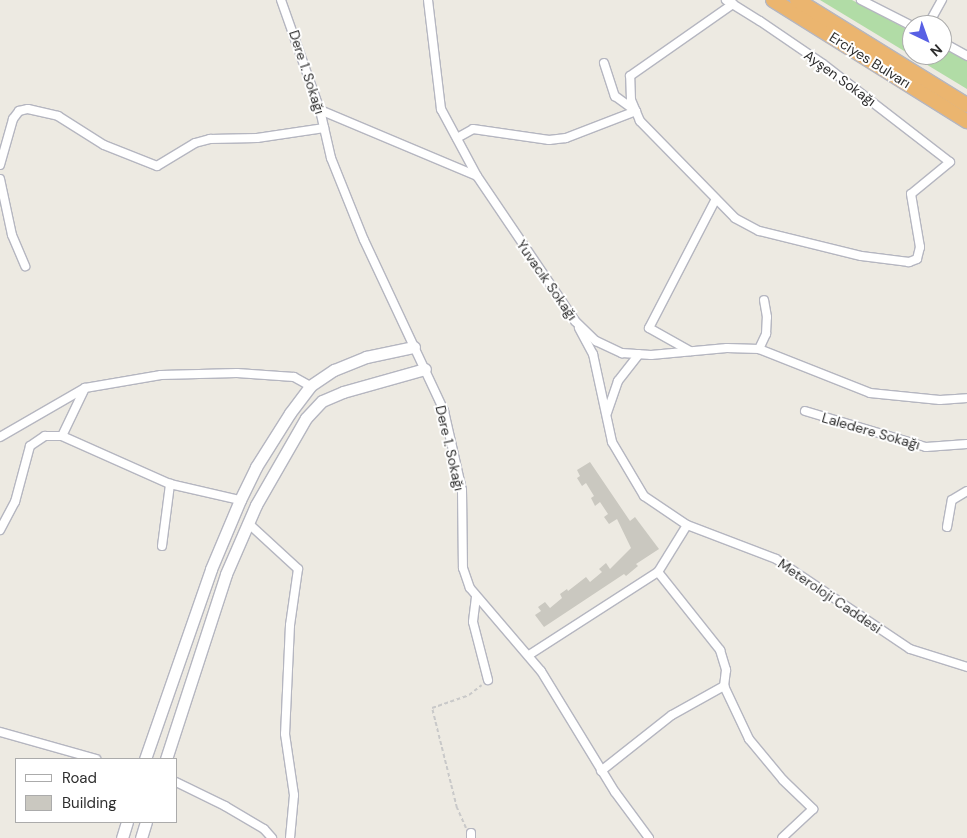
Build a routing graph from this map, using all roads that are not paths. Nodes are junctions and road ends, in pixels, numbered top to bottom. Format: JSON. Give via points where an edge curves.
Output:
{"nodes":[{"id":1,"x":281,"y":0,"type":"edge"},
{"id":2,"x":428,"y":0,"type":"edge"},
{"id":3,"x":772,"y":0,"type":"edge"},
{"id":4,"x":797,"y":0,"type":"edge"},
{"id":5,"x":861,"y":0,"type":"edge"},
{"id":6,"x":942,"y":0,"type":"edge"},
{"id":7,"x":729,"y":2,"type":"edge"},
{"id":8,"x":934,"y":15,"type":"edge"},
{"id":9,"x":902,"y":21,"type":"edge"},
{"id":10,"x":952,"y":48,"type":"edge"},
{"id":11,"x":967,"y":56,"type":"edge"},
{"id":12,"x":604,"y":63,"type":"dead end"},
{"id":13,"x":967,"y":105,"type":"edge"},
{"id":14,"x":320,"y":110,"type":"junction"},
{"id":15,"x":636,"y":111,"type":"junction"},
{"id":16,"x":967,"y":121,"type":"edge"},
{"id":17,"x":324,"y":128,"type":"junction"},
{"id":18,"x":457,"y":138,"type":"junction"},
{"id":19,"x":0,"y":165,"type":"edge"},
{"id":20,"x":477,"y":176,"type":"junction"},
{"id":21,"x":0,"y":179,"type":"edge"},
{"id":22,"x":716,"y":199,"type":"junction"},
{"id":23,"x":25,"y":266,"type":"dead end"},
{"id":24,"x":764,"y":300,"type":"dead end"},
{"id":25,"x":575,"y":321,"type":"junction"},
{"id":26,"x":414,"y":347,"type":"junction"},
{"id":27,"x":759,"y":349,"type":"junction"},
{"id":28,"x":690,"y":351,"type":"junction"},
{"id":29,"x":639,"y":354,"type":"junction"},
{"id":30,"x":425,"y":369,"type":"junction"},
{"id":31,"x":310,"y":386,"type":"junction"},
{"id":32,"x":85,"y":388,"type":"junction"},
{"id":33,"x":967,"y":398,"type":"edge"},
{"id":34,"x":805,"y":411,"type":"dead end"},
{"id":35,"x":607,"y":414,"type":"junction"},
{"id":36,"x":62,"y":436,"type":"junction"},
{"id":37,"x":0,"y":437,"type":"edge"},
{"id":38,"x":967,"y":444,"type":"edge"},
{"id":39,"x":170,"y":484,"type":"junction"},
{"id":40,"x":967,"y":491,"type":"edge"},
{"id":41,"x":240,"y":500,"type":"junction"},
{"id":42,"x":248,"y":523,"type":"junction"},
{"id":43,"x":687,"y":524,"type":"junction"},
{"id":44,"x":947,"y":527,"type":"dead end"},
{"id":45,"x":0,"y":530,"type":"edge"},
{"id":46,"x":162,"y":546,"type":"dead end"},
{"id":47,"x":658,"y":572,"type":"junction"},
{"id":48,"x":476,"y":597,"type":"junction"},
{"id":49,"x":529,"y":655,"type":"junction"},
{"id":50,"x":967,"y":667,"type":"edge"},
{"id":51,"x":488,"y":680,"type":"road end"},
{"id":52,"x":724,"y":686,"type":"junction"},
{"id":53,"x":0,"y":732,"type":"edge"},
{"id":54,"x":92,"y":758,"type":"edge"},
{"id":55,"x":146,"y":758,"type":"edge"},
{"id":56,"x":166,"y":758,"type":"edge"},
{"id":57,"x":601,"y":771,"type":"junction"},
{"id":58,"x":178,"y":783,"type":"edge"},
{"id":59,"x":127,"y":823,"type":"edge"},
{"id":60,"x":146,"y":823,"type":"edge"},
{"id":61,"x":647,"y":837,"type":"edge"},
{"id":62,"x":122,"y":838,"type":"edge"},
{"id":63,"x":141,"y":838,"type":"edge"},
{"id":64,"x":272,"y":838,"type":"edge"},
{"id":65,"x":290,"y":838,"type":"edge"},
{"id":66,"x":782,"y":838,"type":"edge"}],
"edges":[{"from":1,"to":14,"type":"street","name":"Dere 1. Sokağı"},
{"from":2,"to":18,"type":"street","name":"Yuvacık Sokağı","via":[[441,109]]},
{"from":3,"to":16,"type":"highway","name":"Erciyes Bulvarı"},
{"from":4,"to":13,"type":"highway","name":"Erciyes Bulvarı"},
{"from":5,"to":9,"type":"street"},
{"from":6,"to":8,"type":"street"},
{"from":7,"to":15,"type":"street","via":[[630,76],[631,100]]},
{"from":7,"to":22,"type":"street","name":"Ayşen Sokağı","via":[[823,64],[950,162],[911,194],[920,252],[917,259],[910,262],[861,256],[759,231],[736,218]]},
{"from":10,"to":11,"type":"street"},
{"from":12,"to":15,"type":"street","via":[[615,96]]},
{"from":14,"to":17,"type":"street","name":"Dere 1. Sokağı"},
{"from":14,"to":20,"type":"street"},
{"from":15,"to":18,"type":"street","via":[[566,138],[548,140],[473,129]]},
{"from":15,"to":22,"type":"street","via":[[640,122]]},
{"from":17,"to":19,"type":"street","via":[[258,138],[210,139],[195,143],[157,166],[104,145],[58,116],[28,108],[18,111],[13,119]]},
{"from":17,"to":26,"type":"street","name":"Dere 1. Sokağı","via":[[331,158],[364,240]]},
{"from":18,"to":20,"type":"street","name":"Yuvacık Sokağı"},
{"from":20,"to":25,"type":"street","name":"Yuvacık Sokağı"},
{"from":21,"to":23,"type":"street","via":[[12,235]]},
{"from":22,"to":28,"type":"street","via":[[649,328]]},
{"from":24,"to":27,"type":"street","via":[[766,334]]},
{"from":25,"to":29,"type":"street","name":"Yuvacık Sokağı","via":[[596,341],[622,353]]},
{"from":25,"to":35,"type":"street","via":[[593,354]]},
{"from":26,"to":30,"type":"street","name":"Dere 1. Sokağı"},
{"from":26,"to":31,"type":"street","via":[[366,357],[334,370]]},
{"from":27,"to":28,"type":"street","name":"Yuvacık Sokağı"},
{"from":27,"to":33,"type":"street","name":"Yuvacık Sokağı","via":[[870,393],[940,400]]},
{"from":28,"to":29,"type":"street","name":"Yuvacık Sokağı"},
{"from":29,"to":35,"type":"street","via":[[618,381]]},
{"from":30,"to":42,"type":"street","via":[[322,401],[306,418]]},
{"from":30,"to":48,"type":"street","name":"Dere 1. Sokağı","via":[[444,411],[458,472],[462,490],[463,568]]},
{"from":31,"to":32,"type":"street","via":[[294,377],[237,372],[161,375]]},
{"from":31,"to":41,"type":"street","via":[[256,467]]},
{"from":32,"to":36,"type":"street"},
{"from":32,"to":37,"type":"street"},
{"from":34,"to":38,"type":"street","name":"Laledere Sokağı","via":[[926,447]]},
{"from":35,"to":43,"type":"street","name":"Meteroloji Caddesi","via":[[612,442],[644,496]]},
{"from":36,"to":39,"type":"street"},
{"from":36,"to":45,"type":"street","via":[[45,436],[30,446],[15,502]]},
{"from":39,"to":41,"type":"street"},
{"from":39,"to":46,"type":"street"},
{"from":40,"to":44,"type":"street","via":[[952,500]]},
{"from":41,"to":55,"type":"street","via":[[211,569]]},
{"from":42,"to":56,"type":"street","via":[[226,574]]},
{"from":42,"to":65,"type":"street","via":[[298,570],[290,625],[285,734],[294,795]]},
{"from":43,"to":47,"type":"street"},
{"from":43,"to":50,"type":"street","name":"Meteroloji Caddesi","via":[[776,559],[910,649]]},
{"from":47,"to":49,"type":"street"},
{"from":47,"to":52,"type":"street","via":[[720,650],[726,670]]},
{"from":48,"to":49,"type":"street","name":"Dere 1. Sokağı"},
{"from":48,"to":51,"type":"street","via":[[473,622]]},
{"from":49,"to":57,"type":"street","name":"Dere 1. Sokağı","via":[[560,699]]},
{"from":52,"to":57,"type":"street","via":[[672,715]]},
{"from":52,"to":66,"type":"street","via":[[749,739],[783,780],[814,809]]},
{"from":53,"to":54,"type":"street"},
{"from":57,"to":61,"type":"street","name":"Dere 1. Sokağı"},
{"from":58,"to":64,"type":"street","via":[[226,806],[264,829]]},
{"from":59,"to":62,"type":"street"},
{"from":60,"to":63,"type":"street"}]}
